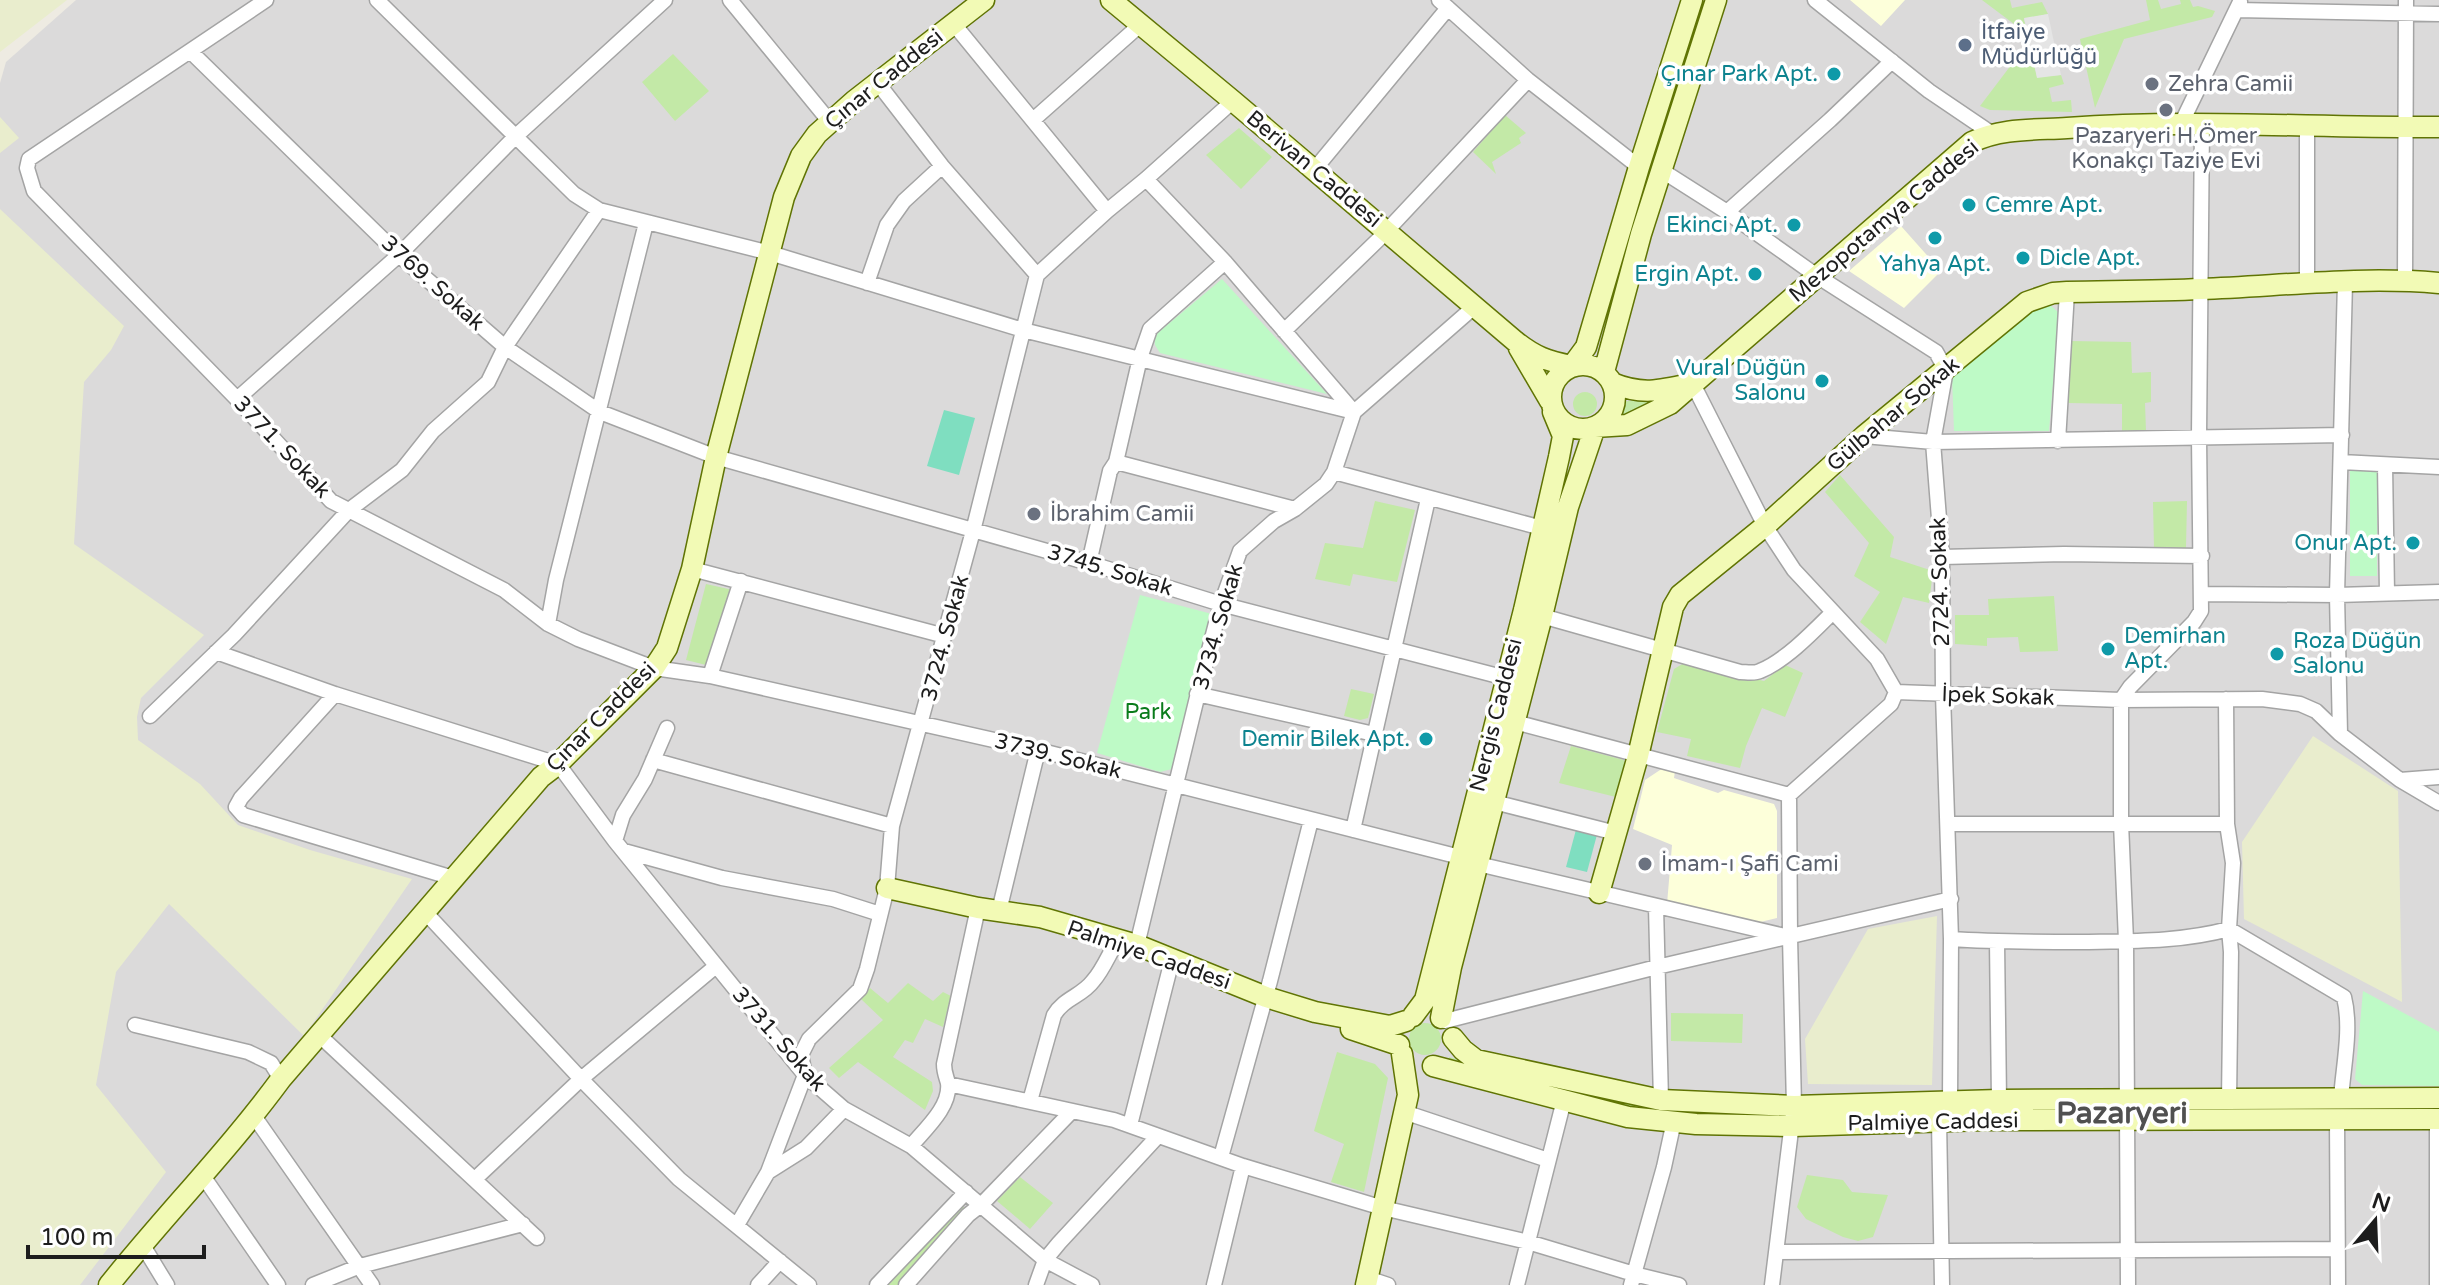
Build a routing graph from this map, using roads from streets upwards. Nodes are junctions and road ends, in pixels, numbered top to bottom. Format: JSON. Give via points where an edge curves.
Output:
{"nodes":[{"id":1,"x":266,"y":0,"type":"edge"},
{"id":2,"x":377,"y":0,"type":"edge"},
{"id":3,"x":665,"y":0,"type":"edge"},
{"id":4,"x":730,"y":0,"type":"edge"},
{"id":5,"x":984,"y":0,"type":"edge"},
{"id":6,"x":1111,"y":0,"type":"edge"},
{"id":7,"x":1692,"y":0,"type":"edge"},
{"id":8,"x":1716,"y":0,"type":"edge"},
{"id":9,"x":1815,"y":0,"type":"edge"},
{"id":10,"x":1443,"y":4,"type":"edge"},
{"id":11,"x":2239,"y":5,"type":"edge"},
{"id":12,"x":2406,"y":6,"type":"edge"},
{"id":13,"x":2439,"y":14,"type":"edge"},
{"id":14,"x":953,"y":23,"type":"junction"},
{"id":15,"x":1140,"y":25,"type":"junction"},
{"id":16,"x":190,"y":51,"type":"junction"},
{"id":17,"x":1892,"y":61,"type":"junction"},
{"id":18,"x":1528,"y":80,"type":"junction"},
{"id":19,"x":877,"y":82,"type":"junction"},
{"id":20,"x":1233,"y":101,"type":"junction"},
{"id":21,"x":1033,"y":120,"type":"junction"},
{"id":22,"x":830,"y":122,"type":"junction"},
{"id":23,"x":2192,"y":124,"type":"junction"},
{"id":24,"x":2307,"y":125,"type":"junction"},
{"id":25,"x":2405,"y":127,"type":"junction"},
{"id":26,"x":2439,"y":127,"type":"edge"},
{"id":27,"x":1991,"y":133,"type":"junction"},
{"id":28,"x":516,"y":136,"type":"junction"},
{"id":29,"x":942,"y":166,"type":"junction"},
{"id":30,"x":1639,"y":167,"type":"junction"},
{"id":31,"x":1314,"y":170,"type":"junction"},
{"id":32,"x":1661,"y":170,"type":"junction"},
{"id":33,"x":1146,"y":179,"type":"junction"},
{"id":34,"x":599,"y":210,"type":"junction"},
{"id":35,"x":1107,"y":211,"type":"junction"},
{"id":36,"x":1727,"y":212,"type":"junction"},
{"id":37,"x":646,"y":223,"type":"junction"},
{"id":38,"x":1386,"y":230,"type":"junction"},
{"id":39,"x":770,"y":253,"type":"junction"},
{"id":40,"x":399,"y":255,"type":"junction"},
{"id":41,"x":1225,"y":262,"type":"junction"},
{"id":42,"x":1037,"y":275,"type":"junction"},
{"id":43,"x":1817,"y":276,"type":"junction"},
{"id":44,"x":2405,"y":280,"type":"junction"},
{"id":45,"x":2345,"y":282,"type":"junction"},
{"id":46,"x":867,"y":283,"type":"junction"},
{"id":47,"x":2307,"y":283,"type":"junction"},
{"id":48,"x":2439,"y":283,"type":"edge"},
{"id":49,"x":2200,"y":289,"type":"junction"},
{"id":50,"x":2067,"y":292,"type":"junction"},
{"id":51,"x":1474,"y":307,"type":"junction"},
{"id":52,"x":1023,"y":330,"type":"junction"},
{"id":53,"x":1284,"y":331,"type":"junction"},
{"id":54,"x":1515,"y":341,"type":"junction"},
{"id":55,"x":505,"y":347,"type":"junction"},
{"id":56,"x":1140,"y":358,"type":"junction"},
{"id":57,"x":1572,"y":366,"type":"junction"},
{"id":58,"x":1946,"y":370,"type":"junction"},
{"id":59,"x":1608,"y":378,"type":"junction"},
{"id":60,"x":1693,"y":384,"type":"junction"},
{"id":61,"x":237,"y":399,"type":"junction"},
{"id":62,"x":1552,"y":406,"type":"junction"},
{"id":63,"x":600,"y":412,"type":"junction"},
{"id":64,"x":1354,"y":412,"type":"junction"},
{"id":65,"x":1595,"y":427,"type":"junction"},
{"id":66,"x":2342,"y":435,"type":"junction"},
{"id":67,"x":1864,"y":436,"type":"junction"},
{"id":68,"x":2199,"y":437,"type":"junction"},
{"id":69,"x":2058,"y":441,"type":"junction"},
{"id":70,"x":1933,"y":442,"type":"junction"},
{"id":71,"x":716,"y":457,"type":"junction"},
{"id":72,"x":1116,"y":462,"type":"junction"},
{"id":73,"x":2341,"y":462,"type":"junction"},
{"id":74,"x":2385,"y":465,"type":"junction"},
{"id":75,"x":2439,"y":467,"type":"edge"},
{"id":76,"x":1334,"y":472,"type":"junction"},
{"id":77,"x":1428,"y":499,"type":"junction"},
{"id":78,"x":1295,"y":509,"type":"junction"},
{"id":79,"x":349,"y":510,"type":"junction"},
{"id":80,"x":1765,"y":526,"type":"junction"},
{"id":81,"x":1542,"y":528,"type":"junction"},
{"id":82,"x":973,"y":531,"type":"junction"},
{"id":83,"x":2202,"y":556,"type":"junction"},
{"id":84,"x":1942,"y":557,"type":"junction"},
{"id":85,"x":1089,"y":563,"type":"junction"},
{"id":86,"x":692,"y":569,"type":"junction"},
{"id":87,"x":741,"y":581,"type":"junction"},
{"id":88,"x":2439,"y":592,"type":"edge"},
{"id":89,"x":2387,"y":593,"type":"junction"},
{"id":90,"x":2202,"y":594,"type":"junction"},
{"id":91,"x":2337,"y":595,"type":"junction"},
{"id":92,"x":1221,"y":604,"type":"junction"},
{"id":93,"x":1832,"y":613,"type":"junction"},
{"id":94,"x":1542,"y":616,"type":"junction"},
{"id":95,"x":548,"y":624,"type":"junction"},
{"id":96,"x":945,"y":636,"type":"junction"},
{"id":97,"x":1663,"y":648,"type":"junction"},
{"id":98,"x":1395,"y":649,"type":"junction"},
{"id":99,"x":216,"y":652,"type":"junction"},
{"id":100,"x":654,"y":668,"type":"junction"},
{"id":101,"x":710,"y":676,"type":"junction"},
{"id":102,"x":1506,"y":678,"type":"junction"},
{"id":103,"x":1896,"y":692,"type":"junction"},
{"id":104,"x":335,"y":694,"type":"junction"},
{"id":105,"x":1197,"y":694,"type":"junction"},
{"id":106,"x":1943,"y":694,"type":"junction"},
{"id":107,"x":2226,"y":699,"type":"junction"},
{"id":108,"x":2121,"y":700,"type":"junction"},
{"id":109,"x":150,"y":716,"type":"dead end"},
{"id":110,"x":1515,"y":722,"type":"junction"},
{"id":111,"x":921,"y":724,"type":"junction"},
{"id":112,"x":667,"y":728,"type":"dead end"},
{"id":113,"x":1374,"y":734,"type":"junction"},
{"id":114,"x":2340,"y":734,"type":"junction"},
{"id":115,"x":1038,"y":750,"type":"junction"},
{"id":116,"x":1638,"y":756,"type":"junction"},
{"id":117,"x":653,"y":760,"type":"junction"},
{"id":118,"x":558,"y":764,"type":"junction"},
{"id":119,"x":2439,"y":777,"type":"edge"},
{"id":120,"x":2400,"y":780,"type":"junction"},
{"id":121,"x":1176,"y":784,"type":"junction"},
{"id":122,"x":1789,"y":795,"type":"junction"},
{"id":123,"x":1494,"y":802,"type":"junction"},
{"id":124,"x":2439,"y":803,"type":"edge"},
{"id":125,"x":1311,"y":820,"type":"junction"},
{"id":126,"x":2121,"y":823,"type":"junction"},
{"id":127,"x":1948,"y":824,"type":"junction"},
{"id":128,"x":2227,"y":824,"type":"junction"},
{"id":129,"x":892,"y":826,"type":"junction"},
{"id":130,"x":1353,"y":830,"type":"junction"},
{"id":131,"x":1616,"y":833,"type":"junction"},
{"id":132,"x":619,"y":846,"type":"junction"},
{"id":133,"x":1469,"y":861,"type":"junction"},
{"id":134,"x":453,"y":878,"type":"junction"},
{"id":135,"x":887,"y":888,"type":"junction"},
{"id":136,"x":1599,"y":893,"type":"junction"},
{"id":137,"x":1951,"y":899,"type":"junction"},
{"id":138,"x":1656,"y":907,"type":"junction"},
{"id":139,"x":978,"y":908,"type":"junction"},
{"id":140,"x":424,"y":911,"type":"junction"},
{"id":141,"x":999,"y":911,"type":"junction"},
{"id":142,"x":880,"y":914,"type":"junction"},
{"id":143,"x":2229,"y":929,"type":"junction"},
{"id":144,"x":1790,"y":937,"type":"junction"},
{"id":145,"x":1951,"y":939,"type":"junction"},
{"id":146,"x":2126,"y":941,"type":"junction"},
{"id":147,"x":1997,"y":942,"type":"junction"},
{"id":148,"x":1127,"y":943,"type":"junction"},
{"id":149,"x":1172,"y":960,"type":"junction"},
{"id":150,"x":716,"y":966,"type":"junction"},
{"id":151,"x":1657,"y":967,"type":"junction"},
{"id":152,"x":1266,"y":997,"type":"junction"},
{"id":153,"x":1315,"y":1012,"type":"junction"},
{"id":154,"x":1409,"y":1018,"type":"junction"},
{"id":155,"x":135,"y":1025,"type":"dead end"},
{"id":156,"x":1446,"y":1026,"type":"junction"},
{"id":157,"x":319,"y":1035,"type":"junction"},
{"id":158,"x":1400,"y":1050,"type":"junction"},
{"id":159,"x":1432,"y":1066,"type":"junction"},
{"id":160,"x":805,"y":1075,"type":"junction"},
{"id":161,"x":281,"y":1079,"type":"junction"},
{"id":162,"x":581,"y":1079,"type":"junction"},
{"id":163,"x":948,"y":1084,"type":"junction"},
{"id":164,"x":2341,"y":1099,"type":"junction"},
{"id":165,"x":1564,"y":1100,"type":"junction"},
{"id":166,"x":1661,"y":1100,"type":"junction"},
{"id":167,"x":1999,"y":1100,"type":"junction"},
{"id":168,"x":2229,"y":1100,"type":"junction"},
{"id":169,"x":1030,"y":1101,"type":"junction"},
{"id":170,"x":1950,"y":1101,"type":"junction"},
{"id":171,"x":1406,"y":1104,"type":"junction"},
{"id":172,"x":844,"y":1109,"type":"junction"},
{"id":173,"x":2126,"y":1110,"type":"junction"},
{"id":174,"x":1072,"y":1111,"type":"junction"},
{"id":175,"x":2438,"y":1112,"type":"edge"},
{"id":176,"x":254,"y":1116,"type":"junction"},
{"id":177,"x":1793,"y":1116,"type":"junction"},
{"id":178,"x":2337,"y":1120,"type":"junction"},
{"id":179,"x":1674,"y":1121,"type":"junction"},
{"id":180,"x":1939,"y":1121,"type":"junction"},
{"id":181,"x":1130,"y":1125,"type":"junction"},
{"id":182,"x":1158,"y":1136,"type":"junction"},
{"id":183,"x":911,"y":1146,"type":"junction"},
{"id":184,"x":1221,"y":1157,"type":"junction"},
{"id":185,"x":1548,"y":1160,"type":"junction"},
{"id":186,"x":1243,"y":1166,"type":"junction"},
{"id":187,"x":768,"y":1172,"type":"junction"},
{"id":188,"x":203,"y":1176,"type":"junction"},
{"id":189,"x":475,"y":1179,"type":"junction"},
{"id":190,"x":966,"y":1192,"type":"junction"},
{"id":191,"x":982,"y":1204,"type":"junction"},
{"id":192,"x":1383,"y":1208,"type":"junction"},
{"id":193,"x":523,"y":1224,"type":"junction"},
{"id":194,"x":737,"y":1225,"type":"junction"},
{"id":195,"x":537,"y":1238,"type":"dead end"},
{"id":196,"x":1528,"y":1242,"type":"junction"},
{"id":197,"x":142,"y":1244,"type":"junction"},
{"id":198,"x":2337,"y":1249,"type":"junction"},
{"id":199,"x":1941,"y":1251,"type":"junction"},
{"id":200,"x":2127,"y":1251,"type":"junction"},
{"id":201,"x":1777,"y":1252,"type":"junction"},
{"id":202,"x":1045,"y":1260,"type":"junction"},
{"id":203,"x":780,"y":1261,"type":"junction"},
{"id":204,"x":360,"y":1266,"type":"junction"},
{"id":205,"x":1632,"y":1280,"type":"edge"},
{"id":206,"x":1366,"y":1282,"type":"edge"},
{"id":207,"x":109,"y":1285,"type":"edge"},
{"id":208,"x":167,"y":1285,"type":"edge"},
{"id":209,"x":278,"y":1285,"type":"edge"},
{"id":210,"x":313,"y":1285,"type":"edge"},
{"id":211,"x":372,"y":1285,"type":"edge"},
{"id":212,"x":758,"y":1285,"type":"edge"},
{"id":213,"x":809,"y":1285,"type":"edge"},
{"id":214,"x":877,"y":1285,"type":"edge"},
{"id":215,"x":906,"y":1285,"type":"edge"},
{"id":216,"x":1036,"y":1285,"type":"edge"},
{"id":217,"x":1092,"y":1285,"type":"edge"},
{"id":218,"x":1214,"y":1285,"type":"edge"},
{"id":219,"x":1388,"y":1285,"type":"edge"},
{"id":220,"x":1517,"y":1285,"type":"edge"},
{"id":221,"x":1679,"y":1285,"type":"edge"},
{"id":222,"x":1772,"y":1285,"type":"edge"},
{"id":223,"x":1942,"y":1285,"type":"edge"},
{"id":224,"x":2128,"y":1285,"type":"edge"},
{"id":225,"x":2338,"y":1285,"type":"edge"},
{"id":226,"x":2437,"y":1285,"type":"edge"}],
"edges":[{"from":1,"to":16,"type":"street"},
{"from":2,"to":28,"type":"street"},
{"from":3,"to":28,"type":"street"},
{"from":4,"to":22,"type":"street"},
{"from":5,"to":14,"type":"street","name":"Çınar Caddesi"},
{"from":6,"to":15,"type":"street","name":"Berivan Caddesi"},
{"from":7,"to":30,"type":"street"},
{"from":8,"to":32,"type":"street"},
{"from":9,"to":17,"type":"street"},
{"from":10,"to":18,"type":"street"},
{"from":10,"to":31,"type":"street"},
{"from":11,"to":12,"type":"street"},
{"from":11,"to":23,"type":"street"},
{"from":12,"to":13,"type":"street"},
{"from":12,"to":25,"type":"street"},
{"from":14,"to":19,"type":"street","name":"Çınar Caddesi"},
{"from":14,"to":21,"type":"street"},
{"from":15,"to":20,"type":"street","name":"Berivan Caddesi"},
{"from":15,"to":21,"type":"street"},
{"from":16,"to":40,"type":"street","name":"3769. Sokak"},
{"from":16,"to":61,"type":"street","name":"3771. Sokak","via":[[29,159],[27,168],[34,191]]},
{"from":17,"to":27,"type":"street"},
{"from":17,"to":36,"type":"street"},
{"from":18,"to":30,"type":"street"},
{"from":18,"to":38,"type":"street"},
{"from":19,"to":22,"type":"street","name":"Çınar Caddesi"},
{"from":19,"to":29,"type":"street"},
{"from":20,"to":31,"type":"street","name":"Berivan Caddesi"},
{"from":20,"to":33,"type":"street"},
{"from":21,"to":35,"type":"street"},
{"from":22,"to":39,"type":"street","name":"Çınar Caddesi","via":[[801,156]]},
{"from":23,"to":24,"type":"street","name":"Mezopotamya Caddesi"},
{"from":23,"to":27,"type":"street","name":"Mezopotamya Caddesi"},
{"from":23,"to":49,"type":"street"},
{"from":24,"to":25,"type":"street","name":"Mezopotamya Caddesi"},
{"from":24,"to":47,"type":"street"},
{"from":25,"to":26,"type":"street","name":"Mezopotamya Caddesi"},
{"from":25,"to":44,"type":"street"},
{"from":27,"to":43,"type":"street","name":"Mezopotamya Caddesi","via":[[1972,142]]},
{"from":28,"to":34,"type":"street","via":[[574,194]]},
{"from":28,"to":40,"type":"street"},
{"from":29,"to":42,"type":"street"},
{"from":29,"to":46,"type":"street","via":[[887,225]]},
{"from":30,"to":57,"type":"street","via":[[1586,347]]},
{"from":31,"to":38,"type":"street","name":"Berivan Caddesi"},
{"from":32,"to":36,"type":"street"},
{"from":32,"to":59,"type":"street"},
{"from":33,"to":35,"type":"street"},
{"from":33,"to":41,"type":"street"},
{"from":34,"to":37,"type":"street"},
{"from":34,"to":55,"type":"street"},
{"from":35,"to":42,"type":"street"},
{"from":36,"to":43,"type":"street"},
{"from":37,"to":39,"type":"street"},
{"from":37,"to":63,"type":"street"},
{"from":38,"to":51,"type":"street","name":"Berivan Caddesi"},
{"from":38,"to":53,"type":"street"},
{"from":39,"to":46,"type":"street"},
{"from":39,"to":71,"type":"street","name":"Çınar Caddesi"},
{"from":40,"to":55,"type":"street","name":"3769. Sokak"},
{"from":40,"to":61,"type":"street"},
{"from":41,"to":53,"type":"street"},
{"from":41,"to":56,"type":"street","via":[[1150,329]]},
{"from":42,"to":52,"type":"street","name":"3724. Sokak"},
{"from":43,"to":58,"type":"street","via":[[1936,352]]},
{"from":43,"to":60,"type":"street","name":"Mezopotamya Caddesi"},
{"from":44,"to":45,"type":"street","name":"Gülbahar Sokak"},
{"from":44,"to":48,"type":"street","name":"Gülbahar Sokak"},
{"from":45,"to":47,"type":"street","name":"Gülbahar Sokak"},
{"from":45,"to":66,"type":"street"},
{"from":46,"to":52,"type":"street"},
{"from":47,"to":49,"type":"street","name":"Gülbahar Sokak"},
{"from":49,"to":50,"type":"street","name":"Gülbahar Sokak"},
{"from":49,"to":68,"type":"street"},
{"from":50,"to":58,"type":"street","name":"Gülbahar Sokak","via":[[2027,302]]},
{"from":50,"to":69,"type":"street"},
{"from":51,"to":54,"type":"street","name":"Berivan Caddesi"},
{"from":51,"to":64,"type":"street"},
{"from":52,"to":56,"type":"street"},
{"from":52,"to":82,"type":"street","name":"3724. Sokak"},
{"from":53,"to":64,"type":"street"},
{"from":54,"to":57,"type":"street","via":[[1532,355]]},
{"from":54,"to":62,"type":"street","name":"Nergis Caddesi"},
{"from":55,"to":63,"type":"street","name":"3769. Sokak"},
{"from":55,"to":79,"type":"street","via":[[488,382],[433,431],[402,470]]},
{"from":56,"to":64,"type":"street"},
{"from":56,"to":72,"type":"street"},
{"from":57,"to":59,"type":"street","via":[[1593,366]]},
{"from":57,"to":62,"type":"street","via":[[1555,380]]},
{"from":58,"to":67,"type":"street","name":"Gülbahar Sokak"},
{"from":58,"to":70,"type":"street","name":"2724. Sokak"},
{"from":59,"to":60,"type":"street","via":[[1633,392]]},
{"from":59,"to":65,"type":"street","via":[[1613,409]]},
{"from":60,"to":65,"type":"street","name":"Mezopotamya Caddesi","via":[[1670,404],[1637,421]]},
{"from":60,"to":80,"type":"street"},
{"from":61,"to":79,"type":"street","name":"3771. Sokak","via":[[331,501]]},
{"from":62,"to":65,"type":"street","via":[[1569,427]]},
{"from":62,"to":81,"type":"street","name":"Nergis Caddesi","via":[[1563,436]]},
{"from":63,"to":71,"type":"street","name":"3769. Sokak"},
{"from":63,"to":95,"type":"street"},
{"from":64,"to":76,"type":"street","name":"3734. Sokak"},
{"from":65,"to":94,"type":"street","name":"Nergis Caddesi","via":[[1568,507]]},
{"from":66,"to":68,"type":"street"},
{"from":66,"to":73,"type":"street"},
{"from":67,"to":70,"type":"street"},
{"from":67,"to":80,"type":"street","name":"Gülbahar Sokak"},
{"from":68,"to":69,"type":"street"},
{"from":68,"to":83,"type":"street"},
{"from":69,"to":70,"type":"street"},
{"from":70,"to":84,"type":"street","name":"2724. Sokak"},
{"from":71,"to":82,"type":"street","name":"3745. Sokak"},
{"from":71,"to":86,"type":"street","name":"Çınar Caddesi"},
{"from":72,"to":78,"type":"street"},
{"from":72,"to":85,"type":"street"},
{"from":73,"to":74,"type":"street"},
{"from":73,"to":91,"type":"street"},
{"from":74,"to":75,"type":"street"},
{"from":74,"to":89,"type":"street"},
{"from":76,"to":77,"type":"street"},
{"from":76,"to":78,"type":"street","name":"3734. Sokak"},
{"from":77,"to":81,"type":"street"},
{"from":77,"to":98,"type":"street"},
{"from":78,"to":92,"type":"street","name":"3734. Sokak","via":[[1240,551]]},
{"from":79,"to":95,"type":"street","name":"3771. Sokak","via":[[504,590]]},
{"from":79,"to":99,"type":"street"},
{"from":80,"to":93,"type":"street"},
{"from":80,"to":97,"type":"street","name":"Gülbahar Sokak","via":[[1680,595]]},
{"from":81,"to":102,"type":"street","name":"Nergis Caddesi"},
{"from":82,"to":85,"type":"street","name":"3745. Sokak"},
{"from":82,"to":96,"type":"street","name":"3724. Sokak"},
{"from":83,"to":84,"type":"street"},
{"from":83,"to":90,"type":"street"},
{"from":84,"to":106,"type":"street","name":"2724. Sokak"},
{"from":85,"to":92,"type":"street","name":"3745. Sokak"},
{"from":86,"to":87,"type":"street"},
{"from":86,"to":100,"type":"street","name":"Çınar Caddesi","via":[[667,648]]},
{"from":87,"to":96,"type":"street"},
{"from":87,"to":101,"type":"street"},
{"from":88,"to":89,"type":"street"},
{"from":89,"to":91,"type":"street"},
{"from":90,"to":91,"type":"street"},
{"from":90,"to":108,"type":"street","via":[[2194,622]]},
{"from":91,"to":114,"type":"street"},
{"from":92,"to":98,"type":"street","name":"3745. Sokak"},
{"from":92,"to":105,"type":"street","name":"3734. Sokak"},
{"from":93,"to":97,"type":"street","via":[[1759,672],[1740,672]]},
{"from":93,"to":103,"type":"street","via":[[1877,659]]},
{"from":94,"to":97,"type":"street"},
{"from":94,"to":110,"type":"street","name":"Nergis Caddesi"},
{"from":95,"to":100,"type":"street","name":"3771. Sokak"},
{"from":96,"to":111,"type":"street","name":"3724. Sokak"},
{"from":97,"to":116,"type":"street","name":"Gülbahar Sokak"},
{"from":98,"to":102,"type":"street","name":"3745. Sokak"},
{"from":98,"to":113,"type":"street"},
{"from":99,"to":104,"type":"street"},
{"from":99,"to":109,"type":"street"},
{"from":100,"to":101,"type":"street","name":"3739. Sokak"},
{"from":100,"to":118,"type":"street","name":"Çınar Caddesi"},
{"from":101,"to":111,"type":"street","name":"3739. Sokak"},
{"from":102,"to":133,"type":"street","name":"Nergis Caddesi"},
{"from":103,"to":106,"type":"street","name":"İpek Sokak"},
{"from":103,"to":122,"type":"street","via":[[1891,704]]},
{"from":104,"to":118,"type":"street"},
{"from":104,"to":134,"type":"street","via":[[236,807],[243,815]]},
{"from":105,"to":113,"type":"street"},
{"from":105,"to":121,"type":"street","name":"3734. Sokak"},
{"from":106,"to":108,"type":"street","name":"İpek Sokak"},
{"from":106,"to":127,"type":"street","name":"2724. Sokak"},
{"from":107,"to":108,"type":"street","name":"İpek Sokak"},
{"from":107,"to":114,"type":"street","name":"İpek Sokak","via":[[2300,704]]},
{"from":107,"to":128,"type":"street"},
{"from":108,"to":126,"type":"street"},
{"from":110,"to":116,"type":"street"},
{"from":110,"to":123,"type":"street","name":"Nergis Caddesi"},
{"from":111,"to":115,"type":"street","name":"3739. Sokak"},
{"from":111,"to":129,"type":"street","name":"3724. Sokak"},
{"from":112,"to":117,"type":"street"},
{"from":113,"to":130,"type":"street"},
{"from":114,"to":120,"type":"street","name":"İpek Sokak"},
{"from":115,"to":121,"type":"street","name":"3739. Sokak"},
{"from":115,"to":141,"type":"street"},
{"from":116,"to":122,"type":"street"},
{"from":116,"to":131,"type":"street","name":"Gülbahar Sokak"},
{"from":117,"to":129,"type":"street"},
{"from":117,"to":132,"type":"street","via":[[623,815]]},
{"from":118,"to":132,"type":"street","name":"3731. Sokak"},
{"from":118,"to":134,"type":"street","name":"Çınar Caddesi"},
{"from":119,"to":120,"type":"street"},
{"from":120,"to":124,"type":"street","name":"İpek Sokak"},
{"from":121,"to":125,"type":"street","name":"3739. Sokak"},
{"from":121,"to":148,"type":"street","name":"3734. Sokak"},
{"from":122,"to":144,"type":"street"},
{"from":123,"to":131,"type":"street"},
{"from":123,"to":133,"type":"street","name":"Nergis Caddesi"},
{"from":125,"to":130,"type":"street","name":"3739. Sokak"},
{"from":125,"to":152,"type":"street"},
{"from":126,"to":127,"type":"street"},
{"from":126,"to":128,"type":"street"},
{"from":126,"to":146,"type":"street"},
{"from":127,"to":137,"type":"street","name":"2724. Sokak"},
{"from":128,"to":143,"type":"street","via":[[2233,863]]},
{"from":129,"to":135,"type":"street","name":"3724. Sokak"},
{"from":130,"to":133,"type":"street","name":"3739. Sokak"},
{"from":131,"to":136,"type":"street","name":"Gülbahar Sokak"},
{"from":132,"to":142,"type":"street","via":[[722,878],[833,899]]},
{"from":132,"to":150,"type":"street","name":"3731. Sokak"},
{"from":133,"to":136,"type":"street","name":"3739. Sokak"},
{"from":133,"to":154,"type":"street","name":"Nergis Caddesi","via":[[1425,1000]]},
{"from":133,"to":156,"type":"street","name":"Nergis Caddesi"},
{"from":134,"to":140,"type":"street","name":"Çınar Caddesi"},
{"from":135,"to":139,"type":"street","name":"Palmiye Caddesi"},
{"from":135,"to":142,"type":"street","name":"3724. Sokak"},
{"from":136,"to":138,"type":"street","name":"3739. Sokak"},
{"from":137,"to":144,"type":"street"},
{"from":137,"to":145,"type":"street","name":"2724. Sokak"},
{"from":138,"to":144,"type":"street","name":"3739. Sokak"},
{"from":138,"to":151,"type":"street"},
{"from":139,"to":141,"type":"street","name":"Palmiye Caddesi"},
{"from":139,"to":163,"type":"street","via":[[944,1064]]},
{"from":140,"to":157,"type":"street","name":"Çınar Caddesi"},
{"from":140,"to":162,"type":"street"},
{"from":141,"to":148,"type":"street","name":"Palmiye Caddesi","via":[[1040,917]]},
{"from":142,"to":160,"type":"street","name":"3724. Sokak","via":[[860,989],[809,1039],[801,1055]]},
{"from":143,"to":146,"type":"street","via":[[2200,937]]},
{"from":143,"to":164,"type":"street","via":[[2344,997]]},
{"from":143,"to":168,"type":"street"},
{"from":144,"to":151,"type":"street"},
{"from":144,"to":177,"type":"street"},
{"from":145,"to":147,"type":"street"},
{"from":145,"to":170,"type":"street","name":"2724. Sokak"},
{"from":146,"to":147,"type":"street"},
{"from":146,"to":173,"type":"street"},
{"from":147,"to":167,"type":"street"},
{"from":148,"to":149,"type":"street","name":"Palmiye Caddesi"},
{"from":148,"to":169,"type":"street","name":"3734. Sokak","via":[[1082,993],[1060,1005]]},
{"from":149,"to":152,"type":"street","name":"Palmiye Caddesi"},
{"from":149,"to":181,"type":"street"},
{"from":150,"to":160,"type":"street","name":"3731. Sokak"},
{"from":150,"to":162,"type":"street"},
{"from":151,"to":156,"type":"street"},
{"from":151,"to":166,"type":"street"},
{"from":152,"to":153,"type":"street","name":"Palmiye Caddesi"},
{"from":152,"to":184,"type":"street"},
{"from":153,"to":154,"type":"street","name":"Palmiye Caddesi","via":[[1390,1026]]},
{"from":153,"to":158,"type":"street","name":"Palmiye Caddesi"},
{"from":154,"to":156,"type":"street","via":[[1429,1013]]},
{"from":154,"to":158,"type":"street","via":[[1398,1037]]},
{"from":155,"to":161,"type":"street","via":[[248,1052],[271,1063]]},
{"from":156,"to":159,"type":"street","via":[[1448,1055]]},
{"from":156,"to":166,"type":"street","name":"Palmiye Caddesi","via":[[1476,1060]]},
{"from":157,"to":161,"type":"street","name":"Çınar Caddesi"},
{"from":157,"to":189,"type":"street"},
{"from":158,"to":159,"type":"street","via":[[1415,1065]]},
{"from":158,"to":171,"type":"street"},
{"from":159,"to":165,"type":"street","name":"Palmiye Caddesi"},
{"from":159,"to":171,"type":"street"},
{"from":160,"to":172,"type":"street","name":"3731. Sokak"},
{"from":160,"to":187,"type":"street","name":"3724. Sokak"},
{"from":161,"to":176,"type":"street","name":"Çınar Caddesi"},
{"from":162,"to":189,"type":"street"},
{"from":162,"to":194,"type":"street","via":[[679,1179]]},
{"from":163,"to":169,"type":"street"},
{"from":163,"to":183,"type":"street","via":[[936,1117]]},
{"from":164,"to":168,"type":"street","name":"Palmiye Caddesi"},
{"from":164,"to":175,"type":"street","name":"Palmiye Caddesi"},
{"from":165,"to":179,"type":"street","name":"Palmiye Caddesi","via":[[1628,1117]]},
{"from":165,"to":185,"type":"street"},
{"from":166,"to":177,"type":"street","name":"Palmiye Caddesi"},
{"from":167,"to":170,"type":"street","name":"Palmiye Caddesi"},
{"from":167,"to":173,"type":"street","name":"Palmiye Caddesi"},
{"from":168,"to":173,"type":"street","name":"Palmiye Caddesi"},
{"from":169,"to":174,"type":"street"},
{"from":170,"to":177,"type":"street","name":"Palmiye Caddesi"},
{"from":171,"to":185,"type":"street"},
{"from":171,"to":192,"type":"street"},
{"from":172,"to":183,"type":"street","name":"3731. Sokak"},
{"from":172,"to":187,"type":"street","via":[[806,1148]]},
{"from":173,"to":178,"type":"street","name":"Palmiye Caddesi"},
{"from":173,"to":180,"type":"street","name":"Palmiye Caddesi"},
{"from":173,"to":200,"type":"street"},
{"from":174,"to":181,"type":"street"},
{"from":174,"to":191,"type":"street"},
{"from":175,"to":178,"type":"street","name":"Palmiye Caddesi"},
{"from":175,"to":226,"type":"street"},
{"from":176,"to":188,"type":"street","name":"Çınar Caddesi"},
{"from":176,"to":204,"type":"street"},
{"from":177,"to":179,"type":"street","name":"Palmiye Caddesi"},
{"from":177,"to":180,"type":"street","name":"Palmiye Caddesi"},
{"from":177,"to":201,"type":"street"},
{"from":178,"to":198,"type":"street"},
{"from":179,"to":205,"type":"street"},
{"from":180,"to":199,"type":"street"},
{"from":181,"to":182,"type":"street"},
{"from":182,"to":184,"type":"street"},
{"from":182,"to":202,"type":"street"},
{"from":183,"to":190,"type":"street","name":"3731. Sokak"},
{"from":184,"to":186,"type":"street"},
{"from":185,"to":196,"type":"street"},
{"from":186,"to":192,"type":"street"},
{"from":186,"to":218,"type":"street"},
{"from":187,"to":194,"type":"street","name":"3724. Sokak"},
{"from":188,"to":197,"type":"street","name":"Çınar Caddesi"},
{"from":188,"to":209,"type":"street"},
{"from":189,"to":193,"type":"street"},
{"from":190,"to":191,"type":"street","name":"3731. Sokak"},
{"from":190,"to":214,"type":"street"},
{"from":191,"to":202,"type":"street","name":"3731. Sokak"},
{"from":191,"to":215,"type":"street"},
{"from":192,"to":196,"type":"street"},
{"from":192,"to":206,"type":"street"},
{"from":193,"to":195,"type":"street"},
{"from":193,"to":204,"type":"street"},
{"from":194,"to":203,"type":"street"},
{"from":196,"to":205,"type":"street"},
{"from":196,"to":220,"type":"street"},
{"from":197,"to":207,"type":"street","name":"Çınar Caddesi"},
{"from":197,"to":208,"type":"street"},
{"from":198,"to":200,"type":"street"},
{"from":198,"to":225,"type":"street"},
{"from":199,"to":200,"type":"street"},
{"from":199,"to":201,"type":"street"},
{"from":199,"to":223,"type":"street"},
{"from":200,"to":224,"type":"street"},
{"from":201,"to":222,"type":"street"},
{"from":202,"to":216,"type":"street"},
{"from":202,"to":217,"type":"street","name":"3731. Sokak"},
{"from":203,"to":212,"type":"street"},
{"from":203,"to":213,"type":"street"},
{"from":204,"to":210,"type":"street"},
{"from":204,"to":211,"type":"street"},
{"from":205,"to":221,"type":"street"},
{"from":206,"to":219,"type":"street"}]}
